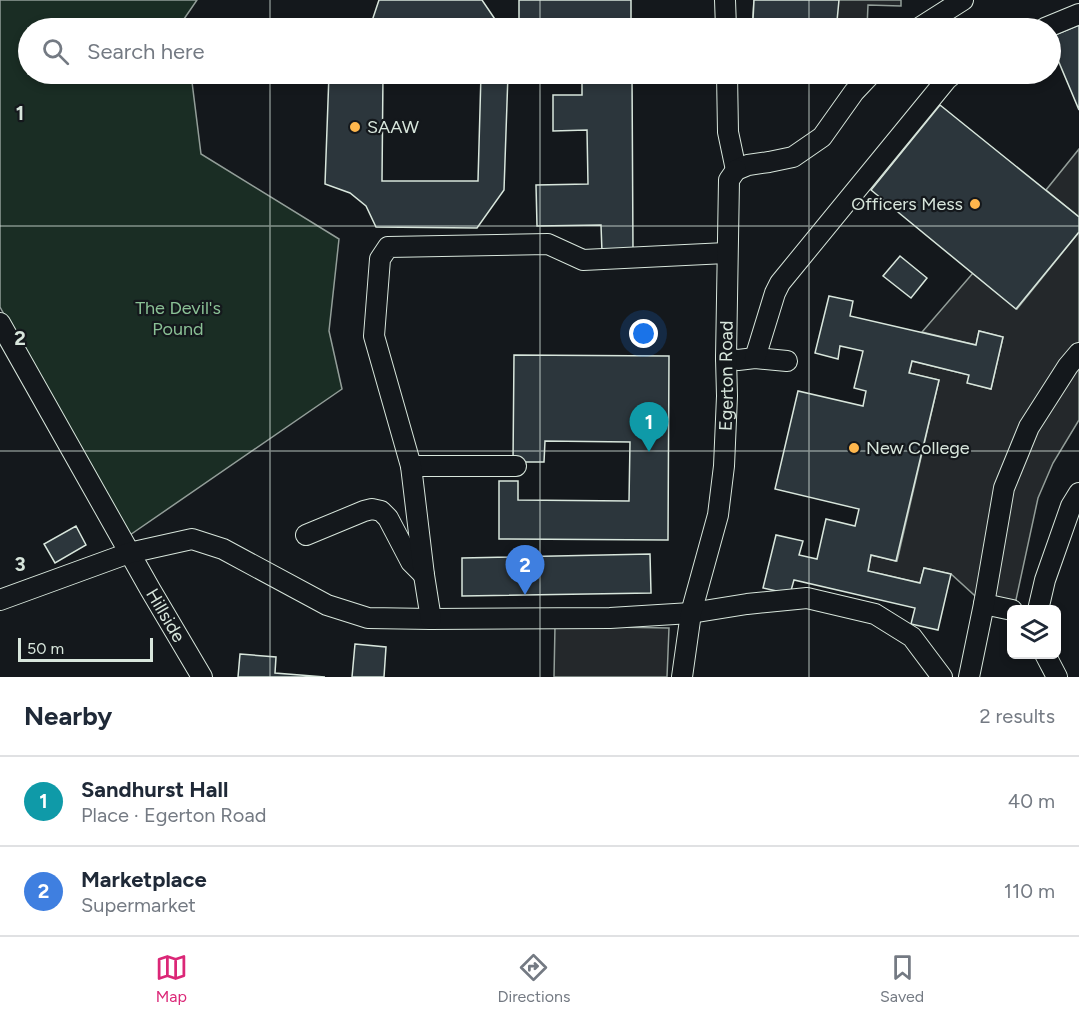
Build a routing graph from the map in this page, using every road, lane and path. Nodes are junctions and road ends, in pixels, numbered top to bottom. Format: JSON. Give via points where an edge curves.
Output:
{"nodes":[{"id":1,"x":725,"y":0,"type":"edge"},
{"id":2,"x":963,"y":0,"type":"edge"},
{"id":3,"x":1079,"y":14,"type":"edge"},
{"id":4,"x":726,"y":18,"type":"edge"},
{"id":5,"x":935,"y":18,"type":"edge"},
{"id":6,"x":1061,"y":21,"type":"edge"},
{"id":7,"x":727,"y":84,"type":"edge"},
{"id":8,"x":862,"y":84,"type":"edge"},
{"id":9,"x":943,"y":84,"type":"edge"},
{"id":10,"x":736,"y":170,"type":"junction"},
{"id":11,"x":726,"y":253,"type":"junction"},
{"id":12,"x":0,"y":323,"type":"edge"},
{"id":13,"x":1079,"y":353,"type":"edge"},
{"id":14,"x":726,"y":358,"type":"junction"},
{"id":15,"x":755,"y":358,"type":"junction"},
{"id":16,"x":787,"y":361,"type":"dead end"},
{"id":17,"x":411,"y":466,"type":"junction"},
{"id":18,"x":516,"y":466,"type":"dead end"},
{"id":19,"x":1079,"y":493,"type":"edge"},
{"id":20,"x":306,"y":534,"type":"dead end"},
{"id":21,"x":129,"y":553,"type":"junction"},
{"id":22,"x":424,"y":575,"type":"junction"},
{"id":23,"x":0,"y":600,"type":"edge"},
{"id":24,"x":984,"y":604,"type":"junction"},
{"id":25,"x":1039,"y":605,"type":"edge"},
{"id":26,"x":1007,"y":608,"type":"edge"},
{"id":27,"x":691,"y":613,"type":"junction"},
{"id":28,"x":431,"y":619,"type":"junction"},
{"id":29,"x":1048,"y":659,"type":"edge"},
{"id":30,"x":202,"y":677,"type":"edge"},
{"id":31,"x":682,"y":677,"type":"edge"},
{"id":32,"x":942,"y":677,"type":"edge"},
{"id":33,"x":969,"y":677,"type":"edge"},
{"id":34,"x":1057,"y":677,"type":"edge"}],
"edges":[{"from":1,"to":4,"type":"street"},
{"from":2,"to":5,"type":"street"},
{"from":3,"to":6,"type":"street"},
{"from":7,"to":10,"type":"street","name":"Egerton Road","via":[[728,132]]},
{"from":8,"to":10,"type":"street","via":[[822,137],[793,157]]},
{"from":9,"to":15,"type":"street","via":[[780,283]]},
{"from":10,"to":11,"type":"street","name":"Egerton Road","via":[[729,180]]},
{"from":11,"to":14,"type":"street","name":"Egerton Road"},
{"from":11,"to":17,"type":"street","via":[[583,260],[548,244],[388,247],[380,259],[374,336]]},
{"from":12,"to":21,"type":"street","name":"Hillside"},
{"from":13,"to":24,"type":"street","via":[[1029,427],[1004,488]]},
{"from":14,"to":15,"type":"street"},
{"from":14,"to":27,"type":"street","name":"Egerton Road","via":[[724,466],[718,515]]},
{"from":15,"to":16,"type":"street"},
{"from":17,"to":18,"type":"street"},
{"from":17,"to":22,"type":"street"},
{"from":19,"to":25,"type":"street","via":[[1071,506]]},
{"from":20,"to":22,"type":"street","via":[[364,511],[381,511],[411,562]]},
{"from":21,"to":23,"type":"street"},
{"from":21,"to":28,"type":"street","via":[[192,539],[223,549],[327,605],[368,618]]},
{"from":21,"to":30,"type":"street","name":"Hillside"},
{"from":22,"to":28,"type":"street"},
{"from":24,"to":26,"type":"street"},
{"from":24,"to":33,"type":"street"},
{"from":27,"to":28,"type":"street","via":[[609,618]]},
{"from":27,"to":31,"type":"street","name":"Egerton Road"},
{"from":27,"to":32,"type":"street","via":[[807,598],[875,614],[912,636]]},
{"from":29,"to":34,"type":"street"}]}
